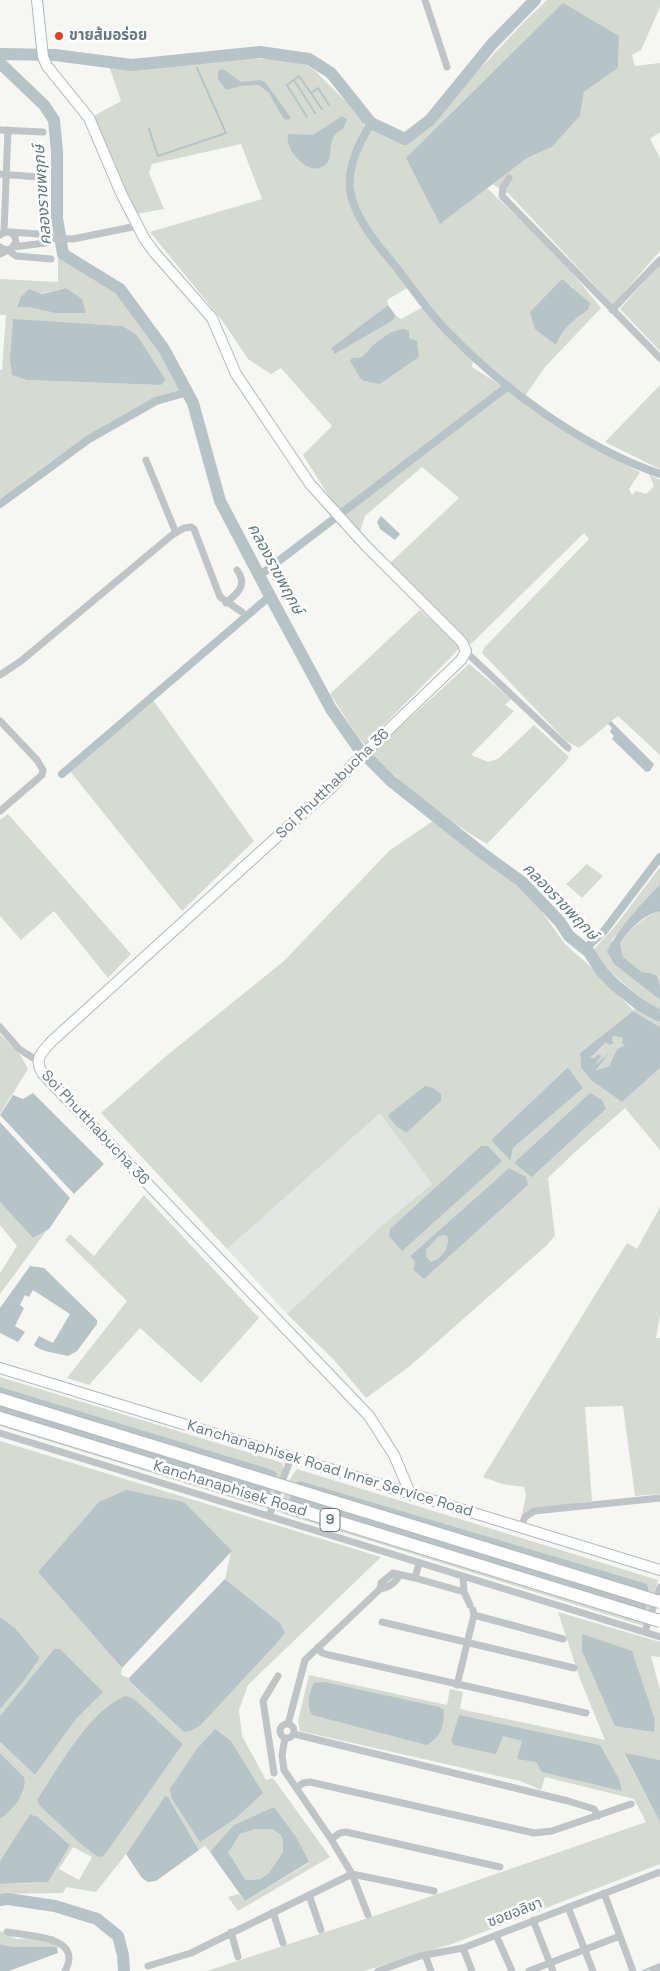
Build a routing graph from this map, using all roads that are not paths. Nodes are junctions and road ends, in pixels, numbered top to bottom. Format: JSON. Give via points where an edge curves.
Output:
{"nodes":[{"id":1,"x":37,"y":0,"type":"edge"},
{"id":2,"x":425,"y":0,"type":"edge"},
{"id":3,"x":447,"y":67,"type":"dead end"},
{"id":4,"x":4,"y":130,"type":"edge"},
{"id":5,"x":43,"y":132,"type":"dead end"},
{"id":6,"x":3,"y":174,"type":"edge"},
{"id":7,"x":38,"y":177,"type":"dead end"},
{"id":8,"x":509,"y":178,"type":"dead end"},
{"id":9,"x":2,"y":213,"type":"edge"},
{"id":10,"x":137,"y":226,"type":"junction"},
{"id":11,"x":5,"y":233,"type":"edge"},
{"id":12,"x":55,"y":238,"type":"junction"},
{"id":13,"x":0,"y":247,"type":"edge"},
{"id":14,"x":11,"y":248,"type":"junction"},
{"id":15,"x":0,"y":254,"type":"edge"},
{"id":16,"x":52,"y":259,"type":"dead end"},
{"id":17,"x":660,"y":260,"type":"edge"},
{"id":18,"x":612,"y":310,"type":"junction"},
{"id":19,"x":660,"y":358,"type":"edge"},
{"id":20,"x":146,"y":460,"type":"dead end"},
{"id":21,"x":176,"y":532,"type":"junction"},
{"id":22,"x":237,"y":570,"type":"dead end"},
{"id":23,"x":226,"y":603,"type":"junction"},
{"id":24,"x":242,"y":612,"type":"dead end"},
{"id":25,"x":466,"y":652,"type":"junction"},
{"id":26,"x":0,"y":675,"type":"edge"},
{"id":27,"x":0,"y":721,"type":"edge"},
{"id":28,"x":568,"y":748,"type":"dead end"},
{"id":29,"x":0,"y":811,"type":"edge"},
{"id":30,"x":0,"y":1027,"type":"edge"},
{"id":31,"x":38,"y":1061,"type":"junction"},
{"id":32,"x":0,"y":1368,"type":"edge"},
{"id":33,"x":0,"y":1399,"type":"edge"},
{"id":34,"x":0,"y":1418,"type":"edge"},
{"id":35,"x":0,"y":1433,"type":"edge"},
{"id":36,"x":291,"y":1458,"type":"junction"},
{"id":37,"x":411,"y":1495,"type":"junction"},
{"id":38,"x":660,"y":1498,"type":"edge"},
{"id":39,"x":269,"y":1516,"type":"junction"},
{"id":40,"x":521,"y":1527,"type":"junction"},
{"id":41,"x":419,"y":1563,"type":"junction"},
{"id":42,"x":660,"y":1570,"type":"edge"},
{"id":43,"x":463,"y":1577,"type":"junction"},
{"id":44,"x":415,"y":1578,"type":"junction"},
{"id":45,"x":660,"y":1587,"type":"edge"},
{"id":46,"x":464,"y":1592,"type":"junction"},
{"id":47,"x":660,"y":1602,"type":"edge"},
{"id":48,"x":473,"y":1610,"type":"junction"},
{"id":49,"x":660,"y":1621,"type":"edge"},
{"id":50,"x":382,"y":1622,"type":"dead end"},
{"id":51,"x":645,"y":1632,"type":"junction"},
{"id":52,"x":660,"y":1637,"type":"edge"},
{"id":53,"x":563,"y":1639,"type":"dead end"},
{"id":54,"x":467,"y":1642,"type":"junction"},
{"id":55,"x":318,"y":1647,"type":"junction"},
{"id":56,"x":574,"y":1668,"type":"dead end"},
{"id":57,"x":278,"y":1676,"type":"dead end"},
{"id":58,"x":456,"y":1684,"type":"junction"},
{"id":59,"x":586,"y":1713,"type":"dead end"},
{"id":60,"x":288,"y":1724,"type":"junction"},
{"id":61,"x":267,"y":1730,"type":"junction"},
{"id":62,"x":294,"y":1734,"type":"junction"},
{"id":63,"x":283,"y":1735,"type":"junction"},
{"id":64,"x":274,"y":1773,"type":"dead end"},
{"id":65,"x":296,"y":1788,"type":"junction"},
{"id":66,"x":631,"y":1804,"type":"dead end"},
{"id":67,"x":598,"y":1816,"type":"junction"},
{"id":68,"x":331,"y":1838,"type":"junction"},
{"id":69,"x":500,"y":1867,"type":"dead end"},
{"id":70,"x":660,"y":1872,"type":"edge"},
{"id":71,"x":352,"y":1874,"type":"junction"},
{"id":72,"x":434,"y":1891,"type":"dead end"},
{"id":73,"x":604,"y":1893,"type":"junction"},
{"id":74,"x":309,"y":1895,"type":"junction"},
{"id":75,"x":568,"y":1907,"type":"junction"},
{"id":76,"x":272,"y":1912,"type":"junction"},
{"id":77,"x":368,"y":1915,"type":"dead end"},
{"id":78,"x":533,"y":1920,"type":"junction"},
{"id":79,"x":321,"y":1930,"type":"dead end"},
{"id":80,"x":7,"y":1932,"type":"dead end"},
{"id":81,"x":231,"y":1932,"type":"junction"},
{"id":82,"x":496,"y":1935,"type":"junction"},
{"id":83,"x":620,"y":1936,"type":"junction"},
{"id":84,"x":283,"y":1943,"type":"dead end"},
{"id":85,"x":463,"y":1948,"type":"junction"},
{"id":86,"x":585,"y":1949,"type":"junction"},
{"id":87,"x":425,"y":1955,"type":"junction"},
{"id":88,"x":238,"y":1957,"type":"dead end"},
{"id":89,"x":550,"y":1963,"type":"junction"},
{"id":90,"x":148,"y":1966,"type":"dead end"},
{"id":91,"x":660,"y":1968,"type":"edge"},
{"id":92,"x":391,"y":1969,"type":"edge"},
{"id":93,"x":65,"y":1971,"type":"edge"},
{"id":94,"x":378,"y":1971,"type":"edge"},
{"id":95,"x":432,"y":1971,"type":"edge"},
{"id":96,"x":472,"y":1971,"type":"edge"},
{"id":97,"x":512,"y":1971,"type":"edge"},
{"id":98,"x":528,"y":1971,"type":"edge"},
{"id":99,"x":553,"y":1971,"type":"edge"},
{"id":100,"x":593,"y":1971,"type":"edge"},
{"id":101,"x":633,"y":1971,"type":"edge"},
{"id":102,"x":653,"y":1971,"type":"edge"}],
"edges":[{"from":1,"to":10,"type":"street","via":[[42,58],[89,118]]},
{"from":2,"to":3,"type":"street"},
{"from":4,"to":5,"type":"street"},
{"from":4,"to":6,"type":"street"},
{"from":6,"to":7,"type":"street"},
{"from":6,"to":9,"type":"street"},
{"from":8,"to":18,"type":"street","via":[[502,196]]},
{"from":9,"to":11,"type":"street"},
{"from":10,"to":12,"type":"street"},
{"from":10,"to":25,"type":"street","via":[[154,252],[212,318],[236,374],[310,484],[345,525],[462,642]]},
{"from":11,"to":12,"type":"street"},
{"from":11,"to":14,"type":"street","via":[[16,239]]},
{"from":12,"to":14,"type":"street","via":[[45,243]]},
{"from":13,"to":14,"type":"street"},
{"from":14,"to":15,"type":"street"},
{"from":14,"to":16,"type":"street","via":[[16,256]]},
{"from":17,"to":18,"type":"street"},
{"from":18,"to":19,"type":"street"},
{"from":20,"to":21,"type":"street"},
{"from":21,"to":23,"type":"street","via":[[194,528],[216,591]]},
{"from":21,"to":26,"type":"street"},
{"from":22,"to":23,"type":"street","via":[[242,587]]},
{"from":23,"to":24,"type":"street"},
{"from":25,"to":28,"type":"street"},
{"from":25,"to":31,"type":"street","name":"Soi Phutthabucha 36","via":[[332,787],[52,1041],[39,1054]]},
{"from":27,"to":29,"type":"street","via":[[43,770],[42,775]]},
{"from":30,"to":31,"type":"street","via":[[19,1050]]},
{"from":31,"to":37,"type":"street","name":"Soi Phutthabucha 36","via":[[43,1074],[370,1416],[394,1455]]},
{"from":32,"to":36,"type":"street","name":"Kanchanaphisek Road Inner Service Road"},
{"from":33,"to":47,"type":"highway","name":"Kanchanaphisek Road","number":"9","bridge":true},
{"from":34,"to":49,"type":"highway","name":"Kanchanaphisek Road","number":"9","bridge":true},
{"from":35,"to":39,"type":"street"},
{"from":36,"to":37,"type":"street","name":"Kanchanaphisek Road Inner Service Road"},
{"from":36,"to":39,"type":"street"},
{"from":37,"to":40,"type":"street","name":"Kanchanaphisek Road Inner Service Road"},
{"from":38,"to":40,"type":"street","via":[[534,1511],[525,1517]]},
{"from":39,"to":41,"type":"street"},
{"from":40,"to":42,"type":"street","name":"Kanchanaphisek Road Inner Service Road"},
{"from":41,"to":43,"type":"street"},
{"from":41,"to":44,"type":"street"},
{"from":43,"to":46,"type":"street"},
{"from":43,"to":51,"type":"street"},
{"from":44,"to":46,"type":"street"},
{"from":44,"to":55,"type":"street","via":[[399,1575]]},
{"from":45,"to":51,"type":"street"},
{"from":46,"to":48,"type":"street"},
{"from":48,"to":53,"type":"street"},
{"from":48,"to":54,"type":"street"},
{"from":50,"to":54,"type":"street"},
{"from":51,"to":52,"type":"street"},
{"from":54,"to":56,"type":"street"},
{"from":54,"to":58,"type":"street"},
{"from":55,"to":58,"type":"street","via":[[329,1655]]},
{"from":55,"to":60,"type":"street","via":[[302,1666]]},
{"from":57,"to":61,"type":"street","via":[[263,1701]]},
{"from":58,"to":59,"type":"street"},
{"from":60,"to":62,"type":"street","via":[[293,1726]]},
{"from":60,"to":63,"type":"street","via":[[283,1725]]},
{"from":61,"to":63,"type":"street"},
{"from":61,"to":64,"type":"street"},
{"from":62,"to":63,"type":"street","via":[[289,1738]]},
{"from":62,"to":67,"type":"street","via":[[568,1800],[594,1809]]},
{"from":63,"to":65,"type":"street","via":[[282,1762]]},
{"from":65,"to":67,"type":"street","via":[[303,1782],[310,1782],[534,1833],[552,1831]]},
{"from":65,"to":68,"type":"street"},
{"from":66,"to":67,"type":"street"},
{"from":68,"to":69,"type":"street","via":[[346,1832]]},
{"from":68,"to":71,"type":"street"},
{"from":70,"to":73,"type":"street","name":"ซอยอลิชา"},
{"from":71,"to":72,"type":"street"},
{"from":71,"to":74,"type":"street"},
{"from":71,"to":77,"type":"street"},
{"from":73,"to":75,"type":"street","name":"ซอยอลิชา"},
{"from":73,"to":83,"type":"street"},
{"from":74,"to":76,"type":"street"},
{"from":74,"to":79,"type":"street"},
{"from":75,"to":78,"type":"street","name":"ซอยอลิชา"},
{"from":75,"to":86,"type":"street"},
{"from":76,"to":81,"type":"street"},
{"from":76,"to":84,"type":"street"},
{"from":78,"to":82,"type":"street","name":"ซอยอลิชา"},
{"from":78,"to":89,"type":"street"},
{"from":80,"to":93,"type":"street","via":[[62,1944],[70,1954]]},
{"from":81,"to":88,"type":"street"},
{"from":81,"to":90,"type":"street","via":[[191,1953]]},
{"from":82,"to":85,"type":"street","name":"ซอยอลิชา"},
{"from":82,"to":97,"type":"street"},
{"from":83,"to":86,"type":"street"},
{"from":83,"to":101,"type":"street"},
{"from":85,"to":87,"type":"street","name":"ซอยอลิชา"},
{"from":85,"to":96,"type":"street"},
{"from":86,"to":89,"type":"street"},
{"from":86,"to":100,"type":"street"},
{"from":87,"to":92,"type":"street","name":"ซอยอลิชา"},
{"from":87,"to":95,"type":"street"},
{"from":89,"to":98,"type":"street"},
{"from":89,"to":99,"type":"street"},
{"from":91,"to":102,"type":"street"},
{"from":92,"to":94,"type":"street","name":"ซอยอลิชา"}]}
